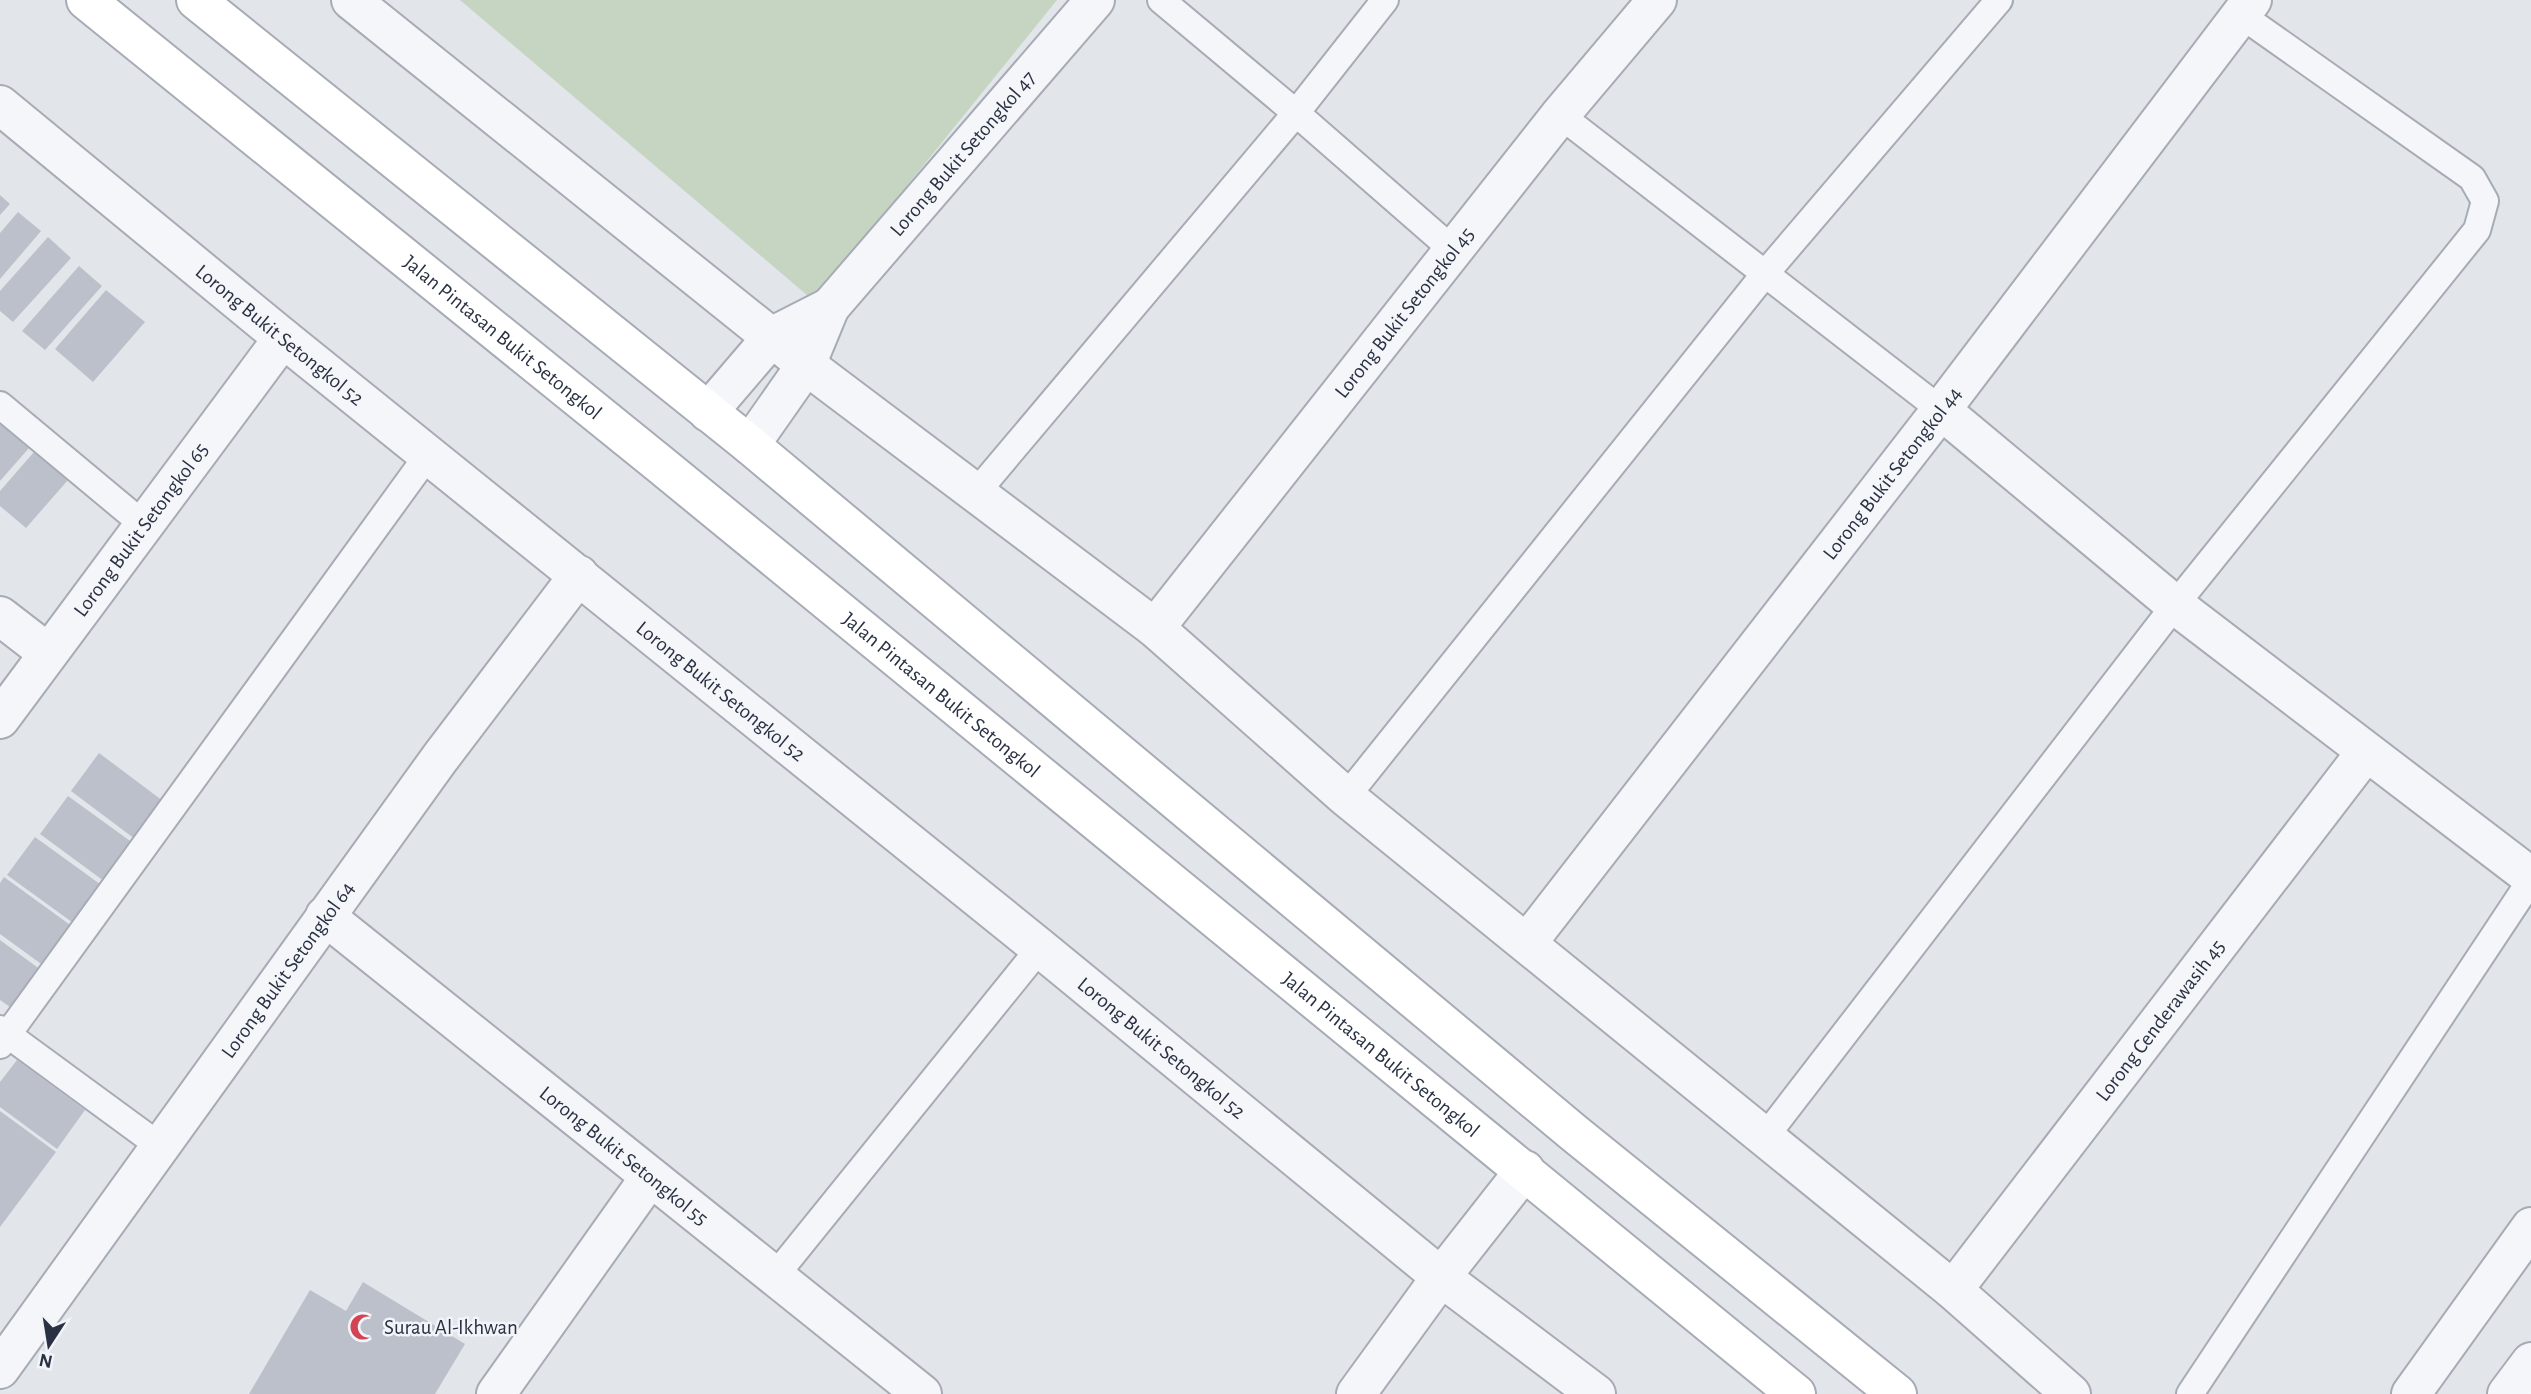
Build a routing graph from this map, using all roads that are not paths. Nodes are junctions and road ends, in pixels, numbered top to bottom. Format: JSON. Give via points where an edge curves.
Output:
{"nodes":[{"id":1,"x":86,"y":0,"type":"edge"},
{"id":2,"x":196,"y":0,"type":"edge"},
{"id":3,"x":351,"y":0,"type":"edge"},
{"id":4,"x":1095,"y":0,"type":"edge"},
{"id":5,"x":1161,"y":0,"type":"edge"},
{"id":6,"x":1385,"y":0,"type":"edge"},
{"id":7,"x":1657,"y":0,"type":"edge"},
{"id":8,"x":1999,"y":0,"type":"edge"},
{"id":9,"x":2247,"y":7,"type":"edge"},
{"id":10,"x":0,"y":105,"type":"edge"},
{"id":11,"x":1296,"y":113,"type":"junction"},
{"id":12,"x":1560,"y":116,"type":"junction"},
{"id":13,"x":1453,"y":250,"type":"junction"},
{"id":14,"x":1764,"y":275,"type":"junction"},
{"id":15,"x":830,"y":307,"type":"junction"},
{"id":16,"x":773,"y":336,"type":"junction"},
{"id":17,"x":283,"y":338,"type":"junction"},
{"id":18,"x":806,"y":365,"type":"junction"},
{"id":19,"x":0,"y":405,"type":"edge"},
{"id":20,"x":1941,"y":410,"type":"junction"},
{"id":21,"x":708,"y":412,"type":"junction"},
{"id":22,"x":750,"y":445,"type":"junction"},
{"id":23,"x":428,"y":455,"type":"junction"},
{"id":24,"x":975,"y":494,"type":"junction"},
{"id":25,"x":144,"y":525,"type":"junction"},
{"id":26,"x":579,"y":575,"type":"junction"},
{"id":27,"x":2175,"y":605,"type":"junction"},
{"id":28,"x":0,"y":616,"type":"edge"},
{"id":29,"x":1155,"y":628,"type":"junction"},
{"id":30,"x":48,"y":653,"type":"junction"},
{"id":31,"x":0,"y":719,"type":"edge"},
{"id":32,"x":2366,"y":752,"type":"junction"},
{"id":33,"x":1346,"y":796,"type":"junction"},
{"id":34,"x":2531,"y":879,"type":"edge"},
{"id":35,"x":326,"y":916,"type":"junction"},
{"id":36,"x":1527,"y":943,"type":"junction"},
{"id":37,"x":1040,"y":948,"type":"junction"},
{"id":38,"x":3,"y":1036,"type":"edge"},
{"id":39,"x":1765,"y":1137,"type":"junction"},
{"id":40,"x":161,"y":1147,"type":"junction"},
{"id":41,"x":1525,"y":1170,"type":"junction"},
{"id":42,"x":650,"y":1177,"type":"junction"},
{"id":43,"x":2531,"y":1227,"type":"edge"},
{"id":44,"x":775,"y":1276,"type":"junction"},
{"id":45,"x":1441,"y":1277,"type":"junction"},
{"id":46,"x":1953,"y":1290,"type":"junction"},
{"id":47,"x":2531,"y":1362,"type":"edge"},
{"id":48,"x":0,"y":1368,"type":"edge"},
{"id":49,"x":495,"y":1394,"type":"edge"},
{"id":50,"x":922,"y":1394,"type":"edge"},
{"id":51,"x":1356,"y":1394,"type":"edge"},
{"id":52,"x":1596,"y":1394,"type":"edge"},
{"id":53,"x":1796,"y":1394,"type":"edge"},
{"id":54,"x":1897,"y":1394,"type":"edge"},
{"id":55,"x":2071,"y":1394,"type":"edge"},
{"id":56,"x":2190,"y":1394,"type":"edge"},
{"id":57,"x":2411,"y":1394,"type":"edge"},
{"id":58,"x":2507,"y":1394,"type":"edge"}],
"edges":[{"from":1,"to":41,"type":"main road","name":"Jalan Pintasan Bukit Setongkol"},
{"from":2,"to":21,"type":"main road"},
{"from":3,"to":16,"type":"street"},
{"from":4,"to":15,"type":"street","name":"Lorong Bukit Setongkol 47"},
{"from":5,"to":11,"type":"lane"},
{"from":6,"to":11,"type":"lane"},
{"from":7,"to":12,"type":"street","name":"Lorong Bukit Setongkol 45"},
{"from":8,"to":14,"type":"lane"},
{"from":9,"to":20,"type":"street","name":"Lorong Bukit Setongkol 44"},
{"from":9,"to":27,"type":"lane","via":[[2472,178],[2485,201],[2477,230]]},
{"from":10,"to":17,"type":"street","name":"Lorong Bukit Setongkol 52"},
{"from":11,"to":13,"type":"lane"},
{"from":11,"to":24,"type":"lane"},
{"from":12,"to":13,"type":"street","name":"Lorong Bukit Setongkol 45"},
{"from":12,"to":14,"type":"lane"},
{"from":13,"to":29,"type":"street","name":"Lorong Bukit Setongkol 45"},
{"from":14,"to":20,"type":"lane"},
{"from":14,"to":33,"type":"lane"},
{"from":15,"to":16,"type":"street","name":"Lorong Bukit Setongkol 47"},
{"from":15,"to":18,"type":"street","name":"Lorong Bukit Setongkol 47"},
{"from":16,"to":18,"type":"street"},
{"from":16,"to":21,"type":"street","name":"Lorong Bukit Setongkol 47"},
{"from":17,"to":23,"type":"street","name":"Lorong Bukit Setongkol 52"},
{"from":17,"to":25,"type":"street","name":"Lorong Bukit Setongkol 65"},
{"from":18,"to":22,"type":"street","name":"Lorong Bukit Setongkol 47"},
{"from":18,"to":24,"type":"street"},
{"from":19,"to":25,"type":"lane"},
{"from":20,"to":27,"type":"street"},
{"from":20,"to":36,"type":"street","name":"Lorong Bukit Setongkol 44"},
{"from":21,"to":22,"type":"main road"},
{"from":22,"to":54,"type":"main road","via":[[1574,1133]]},
{"from":23,"to":26,"type":"street","name":"Lorong Bukit Setongkol 52"},
{"from":23,"to":38,"type":"lane"},
{"from":24,"to":29,"type":"street"},
{"from":25,"to":30,"type":"street","name":"Lorong Bukit Setongkol 65"},
{"from":26,"to":35,"type":"street","name":"Lorong Bukit Setongkol 64"},
{"from":26,"to":37,"type":"street","name":"Lorong Bukit Setongkol 52"},
{"from":27,"to":32,"type":"street"},
{"from":27,"to":39,"type":"lane"},
{"from":28,"to":30,"type":"street"},
{"from":29,"to":33,"type":"street"},
{"from":30,"to":31,"type":"street","name":"Lorong Bukit Setongkol 65"},
{"from":32,"to":34,"type":"street"},
{"from":32,"to":46,"type":"street","name":"Lorong Cenderawasih 45"},
{"from":33,"to":36,"type":"street"},
{"from":34,"to":56,"type":"lane"},
{"from":35,"to":40,"type":"street","name":"Lorong Bukit Setongkol 64"},
{"from":35,"to":42,"type":"street","name":"Lorong Bukit Setongkol 55"},
{"from":36,"to":39,"type":"street"},
{"from":37,"to":44,"type":"lane"},
{"from":37,"to":45,"type":"street","name":"Lorong Bukit Setongkol 52"},
{"from":38,"to":40,"type":"lane"},
{"from":39,"to":46,"type":"street"},
{"from":40,"to":48,"type":"street","name":"Lorong Bukit Setongkol 64"},
{"from":41,"to":45,"type":"street"},
{"from":41,"to":53,"type":"main road","name":"Jalan Pintasan Bukit Setongkol"},
{"from":42,"to":44,"type":"street","name":"Lorong Bukit Setongkol 55"},
{"from":42,"to":49,"type":"street"},
{"from":43,"to":57,"type":"street"},
{"from":44,"to":50,"type":"street","name":"Lorong Bukit Setongkol 55"},
{"from":45,"to":51,"type":"street"},
{"from":45,"to":52,"type":"street","name":"Lorong Bukit Setongkol 52"},
{"from":46,"to":55,"type":"street"},
{"from":47,"to":58,"type":"street"}]}
